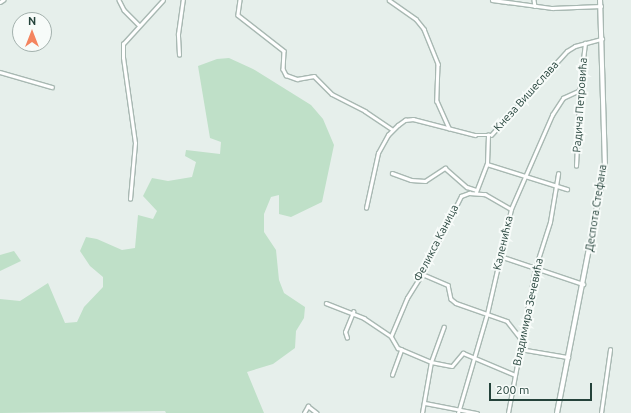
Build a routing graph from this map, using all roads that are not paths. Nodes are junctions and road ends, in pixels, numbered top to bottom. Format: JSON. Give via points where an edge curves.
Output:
{"nodes":[{"id":1,"x":3,"y":0,"type":"edge"},
{"id":2,"x":119,"y":0,"type":"edge"},
{"id":3,"x":163,"y":0,"type":"edge"},
{"id":4,"x":183,"y":0,"type":"edge"},
{"id":5,"x":240,"y":0,"type":"edge"},
{"id":6,"x":389,"y":0,"type":"edge"},
{"id":7,"x":492,"y":0,"type":"edge"},
{"id":8,"x":534,"y":0,"type":"edge"},
{"id":9,"x":600,"y":0,"type":"edge"},
{"id":10,"x":0,"y":2,"type":"edge"},
{"id":11,"x":535,"y":6,"type":"junction"},
{"id":12,"x":601,"y":6,"type":"junction"},
{"id":13,"x":138,"y":24,"type":"junction"},
{"id":14,"x":602,"y":39,"type":"junction"},
{"id":15,"x":585,"y":43,"type":"junction"},
{"id":16,"x":179,"y":55,"type":"dead end"},
{"id":17,"x":0,"y":72,"type":"edge"},
{"id":18,"x":52,"y":87,"type":"dead end"},
{"id":19,"x":580,"y":90,"type":"junction"},
{"id":20,"x":392,"y":129,"type":"junction"},
{"id":21,"x":449,"y":129,"type":"junction"},
{"id":22,"x":488,"y":136,"type":"junction"},
{"id":23,"x":487,"y":164,"type":"junction"},
{"id":24,"x":576,"y":166,"type":"dead end"},
{"id":25,"x":392,"y":173,"type":"dead end"},
{"id":26,"x":526,"y":174,"type":"junction"},
{"id":27,"x":558,"y":174,"type":"dead end"},
{"id":28,"x":556,"y":187,"type":"junction"},
{"id":29,"x":567,"y":189,"type":"dead end"},
{"id":30,"x":476,"y":191,"type":"junction"},
{"id":31,"x":130,"y":199,"type":"dead end"},
{"id":32,"x":366,"y":208,"type":"dead end"},
{"id":33,"x":511,"y":209,"type":"junction"},
{"id":34,"x":500,"y":256,"type":"junction"},
{"id":35,"x":535,"y":270,"type":"junction"},
{"id":36,"x":422,"y":274,"type":"junction"},
{"id":37,"x":583,"y":284,"type":"junction"},
{"id":38,"x":326,"y":303,"type":"dead end"},
{"id":39,"x":353,"y":312,"type":"junction"},
{"id":40,"x":487,"y":314,"type":"junction"},
{"id":41,"x":444,"y":327,"type":"dead end"},
{"id":42,"x":391,"y":336,"type":"junction"},
{"id":43,"x":348,"y":338,"type":"dead end"},
{"id":44,"x":521,"y":340,"type":"junction"},
{"id":45,"x":520,"y":349,"type":"junction"},
{"id":46,"x":401,"y":350,"type":"junction"},
{"id":47,"x":610,"y":350,"type":"dead end"},
{"id":48,"x":475,"y":357,"type":"junction"},
{"id":49,"x":569,"y":357,"type":"junction"},
{"id":50,"x":431,"y":362,"type":"junction"},
{"id":51,"x":392,"y":375,"type":"dead end"},
{"id":52,"x":515,"y":376,"type":"junction"},
{"id":53,"x":425,"y":403,"type":"junction"},
{"id":54,"x":459,"y":411,"type":"edge"},
{"id":55,"x":304,"y":413,"type":"edge"},
{"id":56,"x":317,"y":413,"type":"edge"},
{"id":57,"x":422,"y":413,"type":"edge"},
{"id":58,"x":477,"y":413,"type":"edge"},
{"id":59,"x":508,"y":413,"type":"edge"},
{"id":60,"x":557,"y":413,"type":"edge"},
{"id":61,"x":601,"y":413,"type":"edge"}],
"edges":[{"from":1,"to":10,"type":"street"},
{"from":2,"to":13,"type":"street","via":[[124,10]]},
{"from":3,"to":13,"type":"street"},
{"from":4,"to":16,"type":"street","via":[[178,34]]},
{"from":5,"to":20,"type":"street","via":[[238,15],[284,51],[283,69],[286,75],[297,79],[314,76],[332,94]]},
{"from":6,"to":21,"type":"street","via":[[416,18],[424,29],[438,64],[436,101]]},
{"from":7,"to":11,"type":"street"},
{"from":8,"to":11,"type":"street"},
{"from":9,"to":12,"type":"main road","name":"Деспота Стефана"},
{"from":11,"to":12,"type":"street"},
{"from":12,"to":14,"type":"main road","name":"Деспота Стефана"},
{"from":13,"to":31,"type":"street","via":[[127,37],[123,47],[135,143]]},
{"from":14,"to":15,"type":"street","name":"Кнеза Вишеслава"},
{"from":14,"to":37,"type":"main road","name":"Деспота Стефана","via":[[604,167]]},
{"from":15,"to":19,"type":"street","name":"Радича Петровића"},
{"from":15,"to":22,"type":"street","name":"Кнеза Вишеслава","via":[[565,53],[534,90]]},
{"from":17,"to":18,"type":"street"},
{"from":19,"to":24,"type":"street","name":"Радича Петровића"},
{"from":19,"to":26,"type":"street","name":"Каленићка","via":[[567,94],[557,106]]},
{"from":20,"to":21,"type":"street","name":"Кнеза Вишеслава","via":[[409,119]]},
{"from":20,"to":32,"type":"street","name":"Кнеза Вишеслава","via":[[378,153]]},
{"from":21,"to":22,"type":"street","name":"Кнеза Вишеслава"},
{"from":22,"to":23,"type":"street"},
{"from":23,"to":26,"type":"street"},
{"from":23,"to":30,"type":"street"},
{"from":25,"to":30,"type":"street","via":[[411,180],[425,181],[445,168],[467,187]]},
{"from":26,"to":28,"type":"street"},
{"from":26,"to":33,"type":"street","name":"Каленићка"},
{"from":27,"to":28,"type":"street","name":"Владимира Зечевића"},
{"from":28,"to":29,"type":"street"},
{"from":28,"to":35,"type":"street","name":"Владимира Зечевића","via":[[550,222]]},
{"from":30,"to":33,"type":"street","via":[[491,196]]},
{"from":30,"to":36,"type":"street","name":"Феликса Каница","via":[[461,196],[454,206]]},
{"from":33,"to":34,"type":"street","name":"Каленићка"},
{"from":34,"to":35,"type":"street"},
{"from":34,"to":40,"type":"street","name":"Каленићка"},
{"from":35,"to":37,"type":"street"},
{"from":35,"to":44,"type":"street","name":"Владимира Зечевића"},
{"from":36,"to":40,"type":"street","via":[[448,285],[451,299],[456,303]]},
{"from":36,"to":42,"type":"street","name":"Феликса Каница","via":[[407,298]]},
{"from":37,"to":49,"type":"main road","name":"Деспота Стефана"},
{"from":38,"to":39,"type":"street"},
{"from":39,"to":42,"type":"street"},
{"from":39,"to":43,"type":"street","via":[[346,329]]},
{"from":40,"to":44,"type":"street","via":[[507,321]]},
{"from":40,"to":48,"type":"street","name":"Каленићка"},
{"from":41,"to":50,"type":"street"},
{"from":42,"to":46,"type":"street"},
{"from":44,"to":45,"type":"street","name":"Владимира Зечевића"},
{"from":45,"to":49,"type":"street"},
{"from":45,"to":52,"type":"street","name":"Владимира Зечевића"},
{"from":46,"to":50,"type":"street"},
{"from":46,"to":51,"type":"street"},
{"from":47,"to":61,"type":"street"},
{"from":48,"to":50,"type":"street","via":[[463,353],[452,366]]},
{"from":48,"to":52,"type":"street"},
{"from":48,"to":54,"type":"street","name":"Каленићка"},
{"from":49,"to":60,"type":"main road","name":"Деспота Стефана"},
{"from":50,"to":53,"type":"street","via":[[424,391]]},
{"from":52,"to":59,"type":"street","name":"Владимира Зечевића"},
{"from":53,"to":54,"type":"street"},
{"from":53,"to":57,"type":"street"},
{"from":54,"to":58,"type":"street"},
{"from":55,"to":56,"type":"street","via":[[308,406]]}]}
